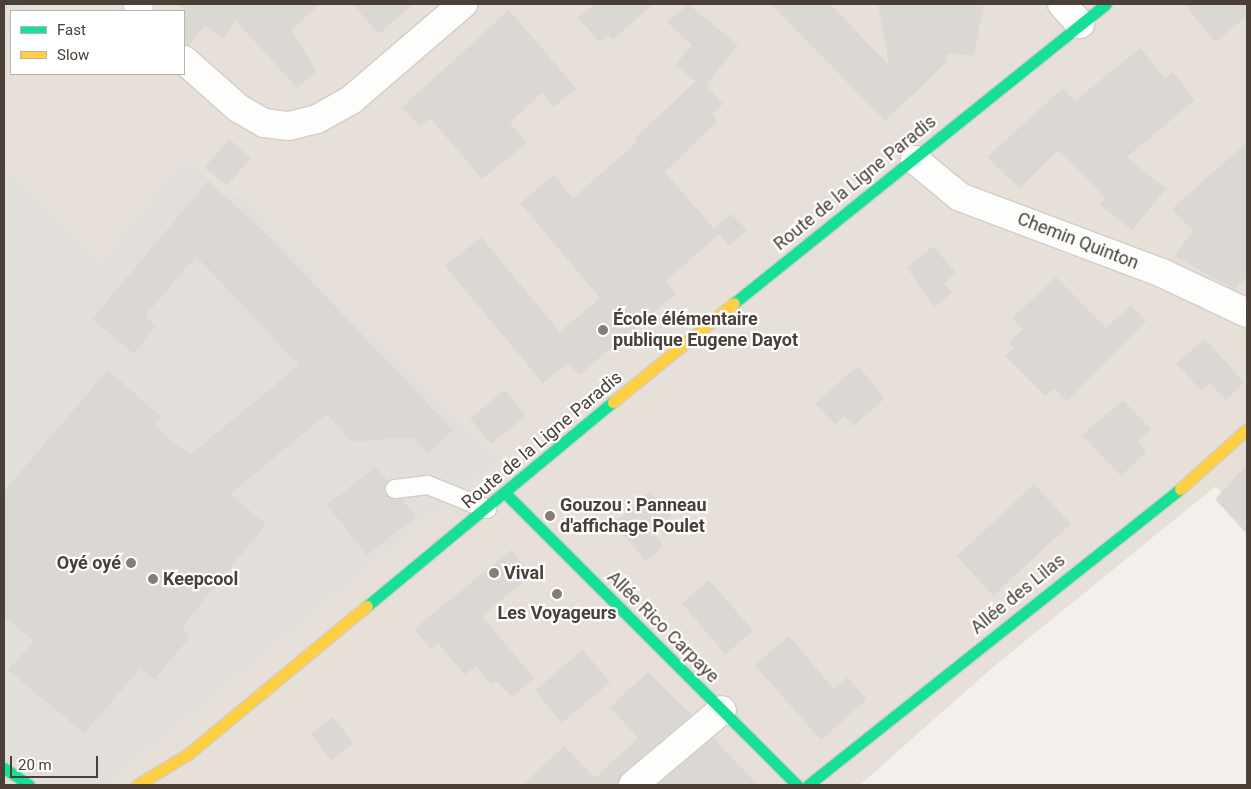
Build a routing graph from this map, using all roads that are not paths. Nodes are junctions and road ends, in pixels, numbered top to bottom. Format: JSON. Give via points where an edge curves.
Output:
{"nodes":[{"id":1,"x":463,"y":4,"type":"edge"},
{"id":2,"x":1062,"y":4,"type":"edge"},
{"id":3,"x":1106,"y":4,"type":"edge"},
{"id":4,"x":1080,"y":24,"type":"junction"},
{"id":5,"x":185,"y":61,"type":"edge"},
{"id":6,"x":915,"y":160,"type":"junction"},
{"id":7,"x":1247,"y":313,"type":"edge"},
{"id":8,"x":1247,"y":428,"type":"edge"},
{"id":9,"x":395,"y":489,"type":"dead end"},
{"id":10,"x":506,"y":494,"type":"junction"},
{"id":11,"x":487,"y":509,"type":"junction"},
{"id":12,"x":722,"y":710,"type":"junction"},
{"id":13,"x":188,"y":754,"type":"junction"},
{"id":14,"x":4,"y":768,"type":"edge"},
{"id":15,"x":29,"y":785,"type":"edge"},
{"id":16,"x":137,"y":785,"type":"edge"},
{"id":17,"x":167,"y":785,"type":"edge"},
{"id":18,"x":633,"y":785,"type":"edge"},
{"id":19,"x":797,"y":785,"type":"edge"},
{"id":20,"x":808,"y":785,"type":"edge"}],
"edges":[{"from":1,"to":5,"type":"street","via":[[351,100],[317,119],[289,126],[264,123],[238,108]]},
{"from":2,"to":4,"type":"street"},
{"from":3,"to":4,"type":"main road","name":"Route de la Ligne Paradis"},
{"from":4,"to":6,"type":"main road","name":"Route de la Ligne Paradis"},
{"from":6,"to":7,"type":"street","name":"Chemin Quinton","via":[[960,196],[1162,273]]},
{"from":6,"to":10,"type":"main road","name":"Route de la Ligne Paradis","via":[[668,356]]},
{"from":8,"to":20,"type":"main road","name":"Allée des Lilas","via":[[1221,456]]},
{"from":9,"to":11,"type":"lane","via":[[428,485]]},
{"from":10,"to":11,"type":"main road","name":"Route de la Ligne Paradis"},
{"from":10,"to":12,"type":"main road","name":"Allée Rico Carpaye"},
{"from":11,"to":13,"type":"main road","name":"Route de la Ligne Paradis","via":[[232,713]]},
{"from":12,"to":18,"type":"street"},
{"from":12,"to":19,"type":"main road","name":"Allée Rico Carpaye"},
{"from":13,"to":16,"type":"main road","name":"Route de la Ligne Paradis"},
{"from":13,"to":17,"type":"main road","name":"Route de la Ligne Paradis"},
{"from":14,"to":15,"type":"main road"}]}
